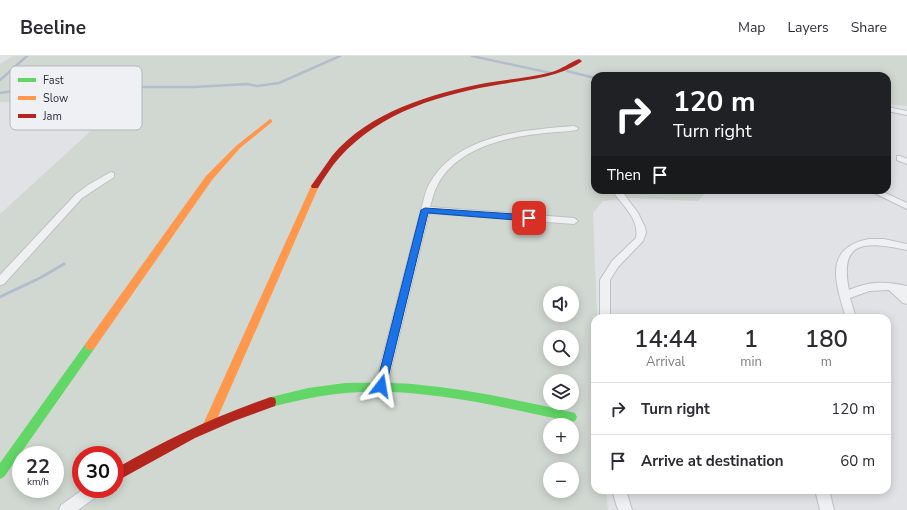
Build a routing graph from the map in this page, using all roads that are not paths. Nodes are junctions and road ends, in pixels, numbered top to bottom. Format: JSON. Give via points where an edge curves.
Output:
{"nodes":[{"id":1,"x":579,"y":61,"type":"dead end"},
{"id":2,"x":891,"y":109,"type":"edge"},
{"id":3,"x":907,"y":113,"type":"edge"},
{"id":4,"x":270,"y":121,"type":"dead end"},
{"id":5,"x":574,"y":128,"type":"dead end"},
{"id":6,"x":111,"y":175,"type":"dead end"},
{"id":7,"x":619,"y":194,"type":"edge"},
{"id":8,"x":881,"y":194,"type":"edge"},
{"id":9,"x":907,"y":206,"type":"edge"},
{"id":10,"x":425,"y":210,"type":"junction"},
{"id":11,"x":574,"y":221,"type":"dead end"},
{"id":12,"x":907,"y":247,"type":"edge"},
{"id":13,"x":0,"y":281,"type":"edge"},
{"id":14,"x":891,"y":286,"type":"junction"},
{"id":15,"x":907,"y":290,"type":"edge"},
{"id":16,"x":845,"y":296,"type":"junction"},
{"id":17,"x":907,"y":300,"type":"edge"},
{"id":18,"x":605,"y":314,"type":"edge"},
{"id":19,"x":850,"y":314,"type":"edge"},
{"id":20,"x":381,"y":386,"type":"junction"},
{"id":21,"x":571,"y":417,"type":"dead end"},
{"id":22,"x":209,"y":424,"type":"junction"},
{"id":23,"x":124,"y":471,"type":"edge"},
{"id":24,"x":0,"y":473,"type":"edge"},
{"id":25,"x":620,"y":494,"type":"edge"},
{"id":26,"x":823,"y":494,"type":"edge"},
{"id":27,"x":83,"y":498,"type":"edge"},
{"id":28,"x":66,"y":510,"type":"edge"},
{"id":29,"x":625,"y":510,"type":"edge"},
{"id":30,"x":827,"y":510,"type":"edge"}],
"edges":[{"from":1,"to":22,"type":"street","via":[[567,69],[552,74],[459,89],[409,105],[380,120],[336,155],[316,185]]},
{"from":2,"to":3,"type":"street"},
{"from":4,"to":24,"type":"street","via":[[237,147],[209,178]]},
{"from":5,"to":10,"type":"street","via":[[541,130],[486,143],[466,151],[448,165],[434,183]]},
{"from":6,"to":13,"type":"street","via":[[79,196]]},
{"from":7,"to":18,"type":"street","via":[[640,222],[643,234],[615,264],[605,280]]},
{"from":8,"to":9,"type":"street"},
{"from":10,"to":11,"type":"street"},
{"from":10,"to":20,"type":"street"},
{"from":12,"to":16,"type":"street","via":[[868,241],[855,245],[845,254],[840,265]]},
{"from":14,"to":15,"type":"street"},
{"from":14,"to":16,"type":"street","via":[[874,285]]},
{"from":14,"to":17,"type":"street"},
{"from":16,"to":19,"type":"street"},
{"from":20,"to":21,"type":"street","via":[[457,395]]},
{"from":20,"to":22,"type":"street","via":[[330,388],[293,395],[252,407]]},
{"from":22,"to":23,"type":"street"},
{"from":25,"to":29,"type":"street"},
{"from":26,"to":30,"type":"street"},
{"from":27,"to":28,"type":"street"}]}
